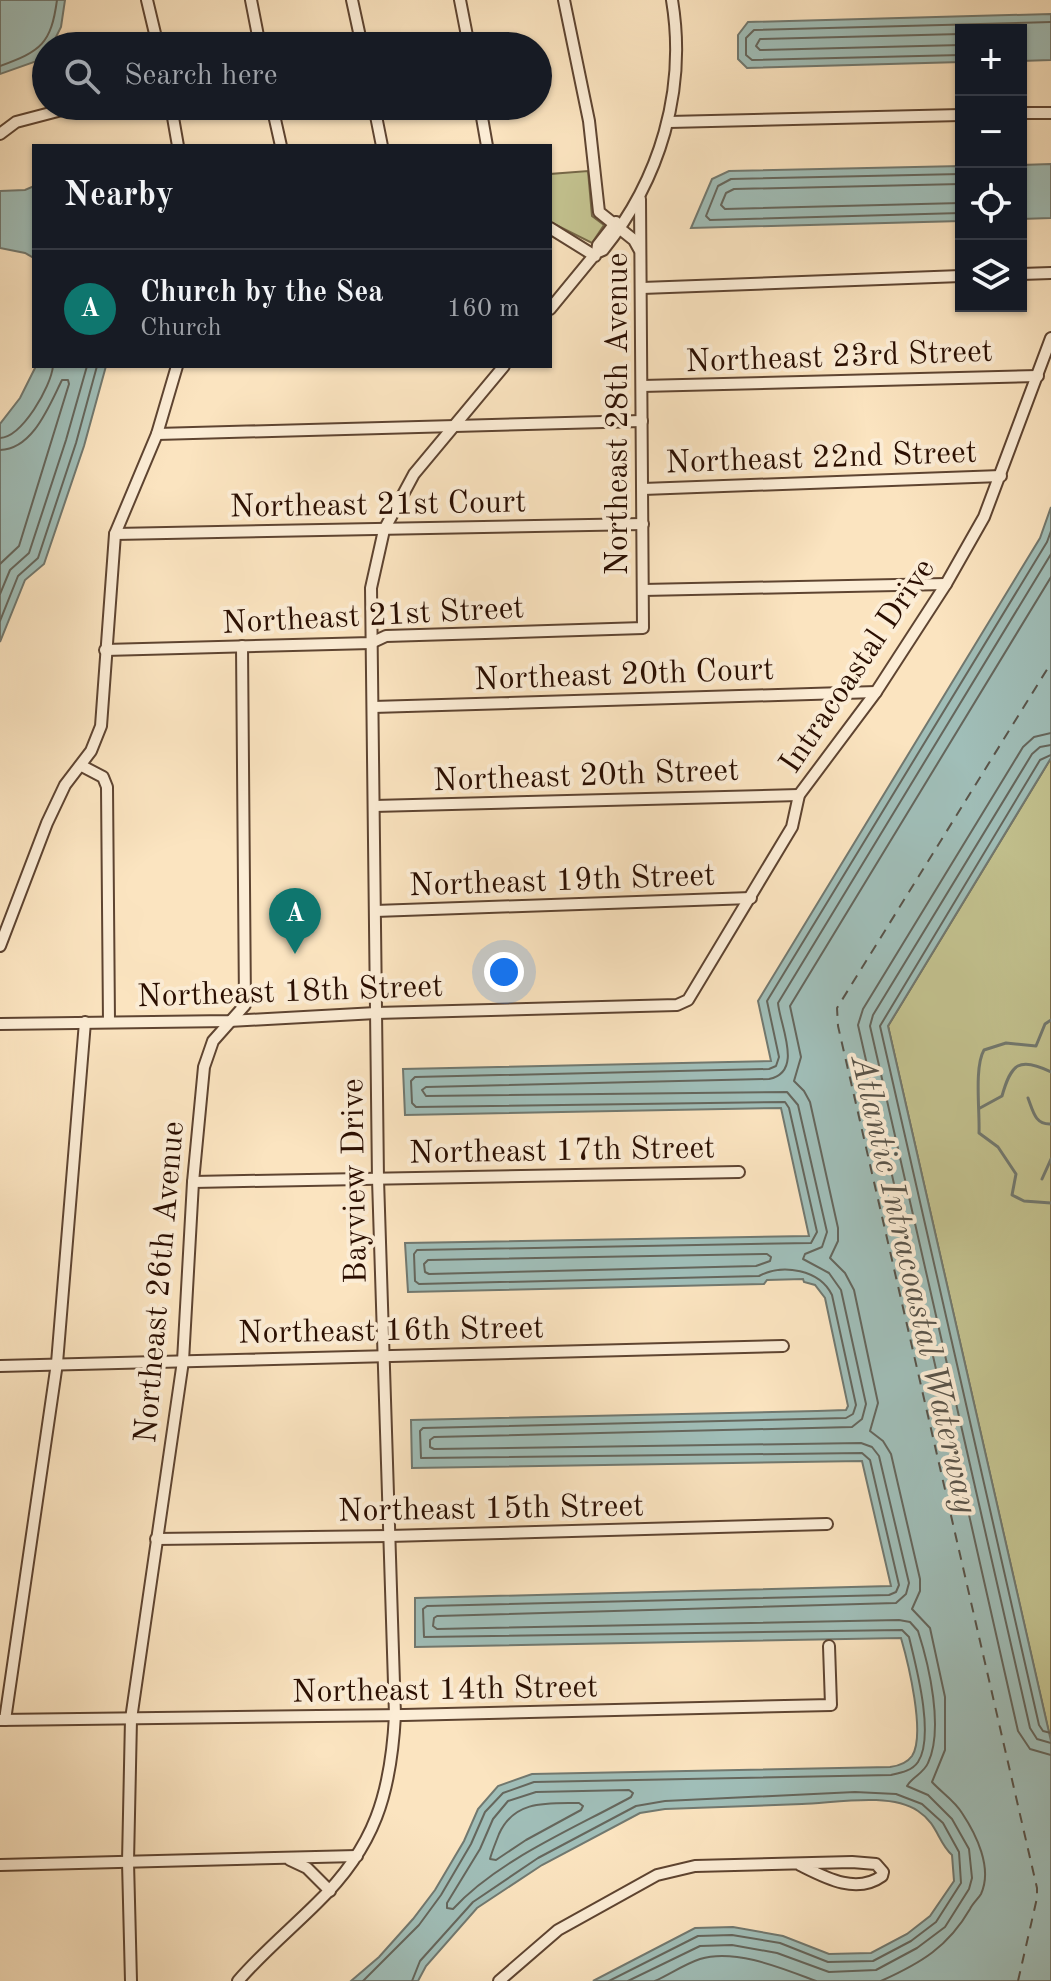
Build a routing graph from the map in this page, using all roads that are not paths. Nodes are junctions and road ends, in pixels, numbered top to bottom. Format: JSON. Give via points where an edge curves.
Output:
{"nodes":[{"id":1,"x":147,"y":0,"type":"edge"},
{"id":2,"x":251,"y":0,"type":"edge"},
{"id":3,"x":352,"y":0,"type":"edge"},
{"id":4,"x":460,"y":0,"type":"edge"},
{"id":5,"x":564,"y":0,"type":"edge"},
{"id":6,"x":672,"y":0,"type":"edge"},
{"id":7,"x":155,"y":32,"type":"edge"},
{"id":8,"x":257,"y":32,"type":"edge"},
{"id":9,"x":359,"y":32,"type":"edge"},
{"id":10,"x":466,"y":32,"type":"edge"},
{"id":11,"x":1027,"y":113,"type":"edge"},
{"id":12,"x":1051,"y":113,"type":"edge"},
{"id":13,"x":955,"y":115,"type":"edge"},
{"id":14,"x":32,"y":118,"type":"edge"},
{"id":15,"x":173,"y":120,"type":"edge"},
{"id":16,"x":275,"y":120,"type":"edge"},
{"id":17,"x":377,"y":120,"type":"edge"},
{"id":18,"x":482,"y":120,"type":"edge"},
{"id":19,"x":669,"y":122,"type":"junction"},
{"id":20,"x":0,"y":134,"type":"edge"},
{"id":21,"x":178,"y":144,"type":"edge"},
{"id":22,"x":281,"y":144,"type":"edge"},
{"id":23,"x":382,"y":144,"type":"edge"},
{"id":24,"x":487,"y":144,"type":"edge"},
{"id":25,"x":640,"y":196,"type":"junction"},
{"id":26,"x":617,"y":227,"type":"junction"},
{"id":27,"x":552,"y":229,"type":"edge"},
{"id":28,"x":641,"y":253,"type":"junction"},
{"id":29,"x":596,"y":254,"type":"junction"},
{"id":30,"x":1051,"y":273,"type":"edge"},
{"id":31,"x":1027,"y":274,"type":"edge"},
{"id":32,"x":955,"y":276,"type":"edge"},
{"id":33,"x":642,"y":288,"type":"junction"},
{"id":34,"x":552,"y":307,"type":"edge"},
{"id":35,"x":1051,"y":338,"type":"edge"},
{"id":36,"x":176,"y":368,"type":"edge"},
{"id":37,"x":502,"y":368,"type":"edge"},
{"id":38,"x":1038,"y":376,"type":"junction"},
{"id":39,"x":642,"y":386,"type":"junction"},
{"id":40,"x":642,"y":421,"type":"junction"},
{"id":41,"x":455,"y":427,"type":"junction"},
{"id":42,"x":157,"y":434,"type":"junction"},
{"id":43,"x":1001,"y":476,"type":"junction"},
{"id":44,"x":643,"y":489,"type":"junction"},
{"id":45,"x":643,"y":524,"type":"junction"},
{"id":46,"x":384,"y":530,"type":"junction"},
{"id":47,"x":115,"y":534,"type":"junction"},
{"id":48,"x":946,"y":584,"type":"junction"},
{"id":49,"x":643,"y":590,"type":"junction"},
{"id":50,"x":643,"y":628,"type":"joint"},
{"id":51,"x":371,"y":643,"type":"junction"},
{"id":52,"x":242,"y":646,"type":"junction"},
{"id":53,"x":105,"y":650,"type":"junction"},
{"id":54,"x":876,"y":692,"type":"junction"},
{"id":55,"x":373,"y":707,"type":"junction"},
{"id":56,"x":82,"y":766,"type":"junction"},
{"id":57,"x":799,"y":795,"type":"junction"},
{"id":58,"x":374,"y":806,"type":"junction"},
{"id":59,"x":751,"y":898,"type":"junction"},
{"id":60,"x":375,"y":911,"type":"junction"},
{"id":61,"x":0,"y":946,"type":"edge"},
{"id":62,"x":677,"y":1005,"type":"joint"},
{"id":63,"x":376,"y":1013,"type":"junction"},
{"id":64,"x":229,"y":1021,"type":"junction"},
{"id":65,"x":85,"y":1022,"type":"junction"},
{"id":66,"x":109,"y":1022,"type":"junction"},
{"id":67,"x":0,"y":1024,"type":"edge"},
{"id":68,"x":739,"y":1172,"type":"dead end"},
{"id":69,"x":378,"y":1179,"type":"junction"},
{"id":70,"x":193,"y":1182,"type":"junction"},
{"id":71,"x":783,"y":1346,"type":"dead end"},
{"id":72,"x":383,"y":1355,"type":"junction"},
{"id":73,"x":183,"y":1361,"type":"junction"},
{"id":74,"x":57,"y":1363,"type":"junction"},
{"id":75,"x":0,"y":1366,"type":"edge"},
{"id":76,"x":827,"y":1524,"type":"dead end"},
{"id":77,"x":389,"y":1536,"type":"junction"},
{"id":78,"x":156,"y":1539,"type":"junction"},
{"id":79,"x":829,"y":1646,"type":"dead end"},
{"id":80,"x":395,"y":1715,"type":"junction"},
{"id":81,"x":131,"y":1719,"type":"junction"},
{"id":82,"x":3,"y":1720,"type":"edge"},
{"id":83,"x":357,"y":1856,"type":"junction"},
{"id":84,"x":288,"y":1859,"type":"junction"},
{"id":85,"x":128,"y":1862,"type":"junction"},
{"id":86,"x":0,"y":1865,"type":"edge"},
{"id":87,"x":800,"y":1865,"type":"junction"},
{"id":88,"x":330,"y":1891,"type":"junction"},
{"id":89,"x":131,"y":1981,"type":"edge"},
{"id":90,"x":238,"y":1981,"type":"edge"},
{"id":91,"x":499,"y":1981,"type":"edge"}],
"edges":[{"from":1,"to":7,"type":"street"},
{"from":2,"to":8,"type":"street"},
{"from":3,"to":9,"type":"street"},
{"from":4,"to":10,"type":"street"},
{"from":5,"to":26,"type":"street","via":[[589,121],[598,207]]},
{"from":6,"to":19,"type":"street","via":[[677,62]]},
{"from":11,"to":12,"type":"street"},
{"from":13,"to":19,"type":"street"},
{"from":14,"to":20,"type":"street"},
{"from":15,"to":21,"type":"street"},
{"from":16,"to":22,"type":"street"},
{"from":17,"to":23,"type":"street"},
{"from":18,"to":24,"type":"street"},
{"from":19,"to":25,"type":"street"},
{"from":25,"to":26,"type":"street","via":[[634,196]]},
{"from":25,"to":28,"type":"street","name":"Northeast 28th Avenue"},
{"from":26,"to":28,"type":"street"},
{"from":26,"to":29,"type":"street"},
{"from":27,"to":29,"type":"street"},
{"from":28,"to":33,"type":"street","name":"Northeast 28th Avenue"},
{"from":29,"to":34,"type":"street"},
{"from":30,"to":31,"type":"street"},
{"from":32,"to":33,"type":"street"},
{"from":33,"to":39,"type":"street","name":"Northeast 28th Avenue"},
{"from":35,"to":38,"type":"street","name":"Intracoastal Drive"},
{"from":36,"to":42,"type":"street"},
{"from":37,"to":41,"type":"street","name":"Bayview Drive"},
{"from":38,"to":39,"type":"street","name":"Northeast 23rd Street"},
{"from":38,"to":43,"type":"street","name":"Intracoastal Drive"},
{"from":39,"to":40,"type":"street","name":"Northeast 28th Avenue"},
{"from":40,"to":41,"type":"street","name":"Northeast 22nd Street"},
{"from":40,"to":44,"type":"street","name":"Northeast 28th Avenue"},
{"from":41,"to":42,"type":"street","name":"Northeast 22nd Street"},
{"from":41,"to":46,"type":"street","name":"Bayview Drive","via":[[414,474]]},
{"from":42,"to":47,"type":"street"},
{"from":43,"to":44,"type":"street","name":"Northeast 22nd Street"},
{"from":43,"to":48,"type":"street","name":"Intracoastal Drive"},
{"from":44,"to":45,"type":"street","name":"Northeast 28th Avenue"},
{"from":45,"to":46,"type":"street","name":"Northeast 21st Court"},
{"from":45,"to":49,"type":"street","name":"Northeast 28th Avenue"},
{"from":46,"to":47,"type":"street","name":"Northeast 21st Court"},
{"from":46,"to":51,"type":"street","name":"Bayview Drive","via":[[371,588]]},
{"from":47,"to":53,"type":"street"},
{"from":48,"to":49,"type":"street"},
{"from":48,"to":54,"type":"street","name":"Intracoastal Drive"},
{"from":49,"to":50,"type":"street","name":"Northeast 28th Avenue"},
{"from":50,"to":51,"type":"street","name":"Northeast 21st Street","via":[[386,636]]},
{"from":51,"to":52,"type":"street","name":"Northeast 21st Street"},
{"from":51,"to":55,"type":"street","name":"Bayview Drive"},
{"from":52,"to":53,"type":"street","name":"Northeast 21st Street"},
{"from":52,"to":64,"type":"street","name":"Northeast 26th Avenue","via":[[245,1005]]},
{"from":53,"to":56,"type":"street","via":[[101,726]]},
{"from":54,"to":55,"type":"street","name":"Northeast 20th Court"},
{"from":54,"to":57,"type":"street","name":"Intracoastal Drive"},
{"from":55,"to":58,"type":"street","name":"Bayview Drive"},
{"from":56,"to":61,"type":"street","via":[[65,785],[47,823]]},
{"from":56,"to":66,"type":"street","via":[[103,777],[107,787]]},
{"from":57,"to":58,"type":"street","name":"Northeast 20th Street"},
{"from":57,"to":59,"type":"street","name":"Intracoastal Drive","via":[[792,827]]},
{"from":58,"to":60,"type":"street","name":"Bayview Drive"},
{"from":59,"to":60,"type":"street","name":"Northeast 19th Street"},
{"from":59,"to":62,"type":"street","name":"Intracoastal Drive","via":[[688,1000]]},
{"from":60,"to":63,"type":"street","name":"Bayview Drive"},
{"from":62,"to":63,"type":"street","name":"Northeast 18th Street"},
{"from":63,"to":64,"type":"street","name":"Northeast 18th Street"},
{"from":63,"to":69,"type":"street","name":"Bayview Drive"},
{"from":64,"to":66,"type":"street","name":"Northeast 18th Street"},
{"from":64,"to":70,"type":"street","name":"Northeast 26th Avenue","via":[[213,1041],[204,1067]]},
{"from":65,"to":66,"type":"street","name":"Northeast 18th Street"},
{"from":65,"to":67,"type":"street","name":"Northeast 18th Street"},
{"from":65,"to":74,"type":"street"},
{"from":68,"to":69,"type":"street","name":"Northeast 17th Street"},
{"from":69,"to":70,"type":"street","name":"Northeast 17th Street"},
{"from":69,"to":72,"type":"street","name":"Bayview Drive"},
{"from":70,"to":73,"type":"street","name":"Northeast 26th Avenue"},
{"from":71,"to":72,"type":"street","name":"Northeast 16th Street"},
{"from":72,"to":73,"type":"street","name":"Northeast 16th Street"},
{"from":72,"to":77,"type":"street","name":"Bayview Drive"},
{"from":73,"to":74,"type":"street","name":"Northeast 16th Street"},
{"from":73,"to":78,"type":"street","name":"Northeast 26th Avenue"},
{"from":74,"to":75,"type":"street","name":"Northeast 16th Street"},
{"from":74,"to":82,"type":"street"},
{"from":76,"to":77,"type":"street","name":"Northeast 15th Street"},
{"from":77,"to":78,"type":"street","name":"Northeast 15th Street"},
{"from":77,"to":80,"type":"street","name":"Bayview Drive"},
{"from":78,"to":81,"type":"street","name":"Northeast 26th Avenue"},
{"from":79,"to":80,"type":"street","name":"Northeast 14th Street","via":[[831,1705]]},
{"from":80,"to":81,"type":"street","name":"Northeast 14th Street"},
{"from":80,"to":83,"type":"street","name":"Bayview Drive","via":[[385,1794]]},
{"from":81,"to":82,"type":"street","name":"Northeast 14th Street"},
{"from":81,"to":85,"type":"street","name":"Northeast 26th Avenue"},
{"from":83,"to":84,"type":"street"},
{"from":83,"to":88,"type":"street","name":"Bayview Drive"},
{"from":84,"to":85,"type":"street"},
{"from":84,"to":88,"type":"street","via":[[307,1868]]},
{"from":85,"to":86,"type":"street"},
{"from":85,"to":89,"type":"street","name":"Northeast 26th Avenue"},
{"from":87,"to":87,"type":"street","via":[[834,1882],[876,1881],[883,1872],[866,1862]]},
{"from":87,"to":91,"type":"street","via":[[695,1866],[657,1875],[558,1930]]},
{"from":88,"to":90,"type":"street","name":"Bayview Drive"}]}
